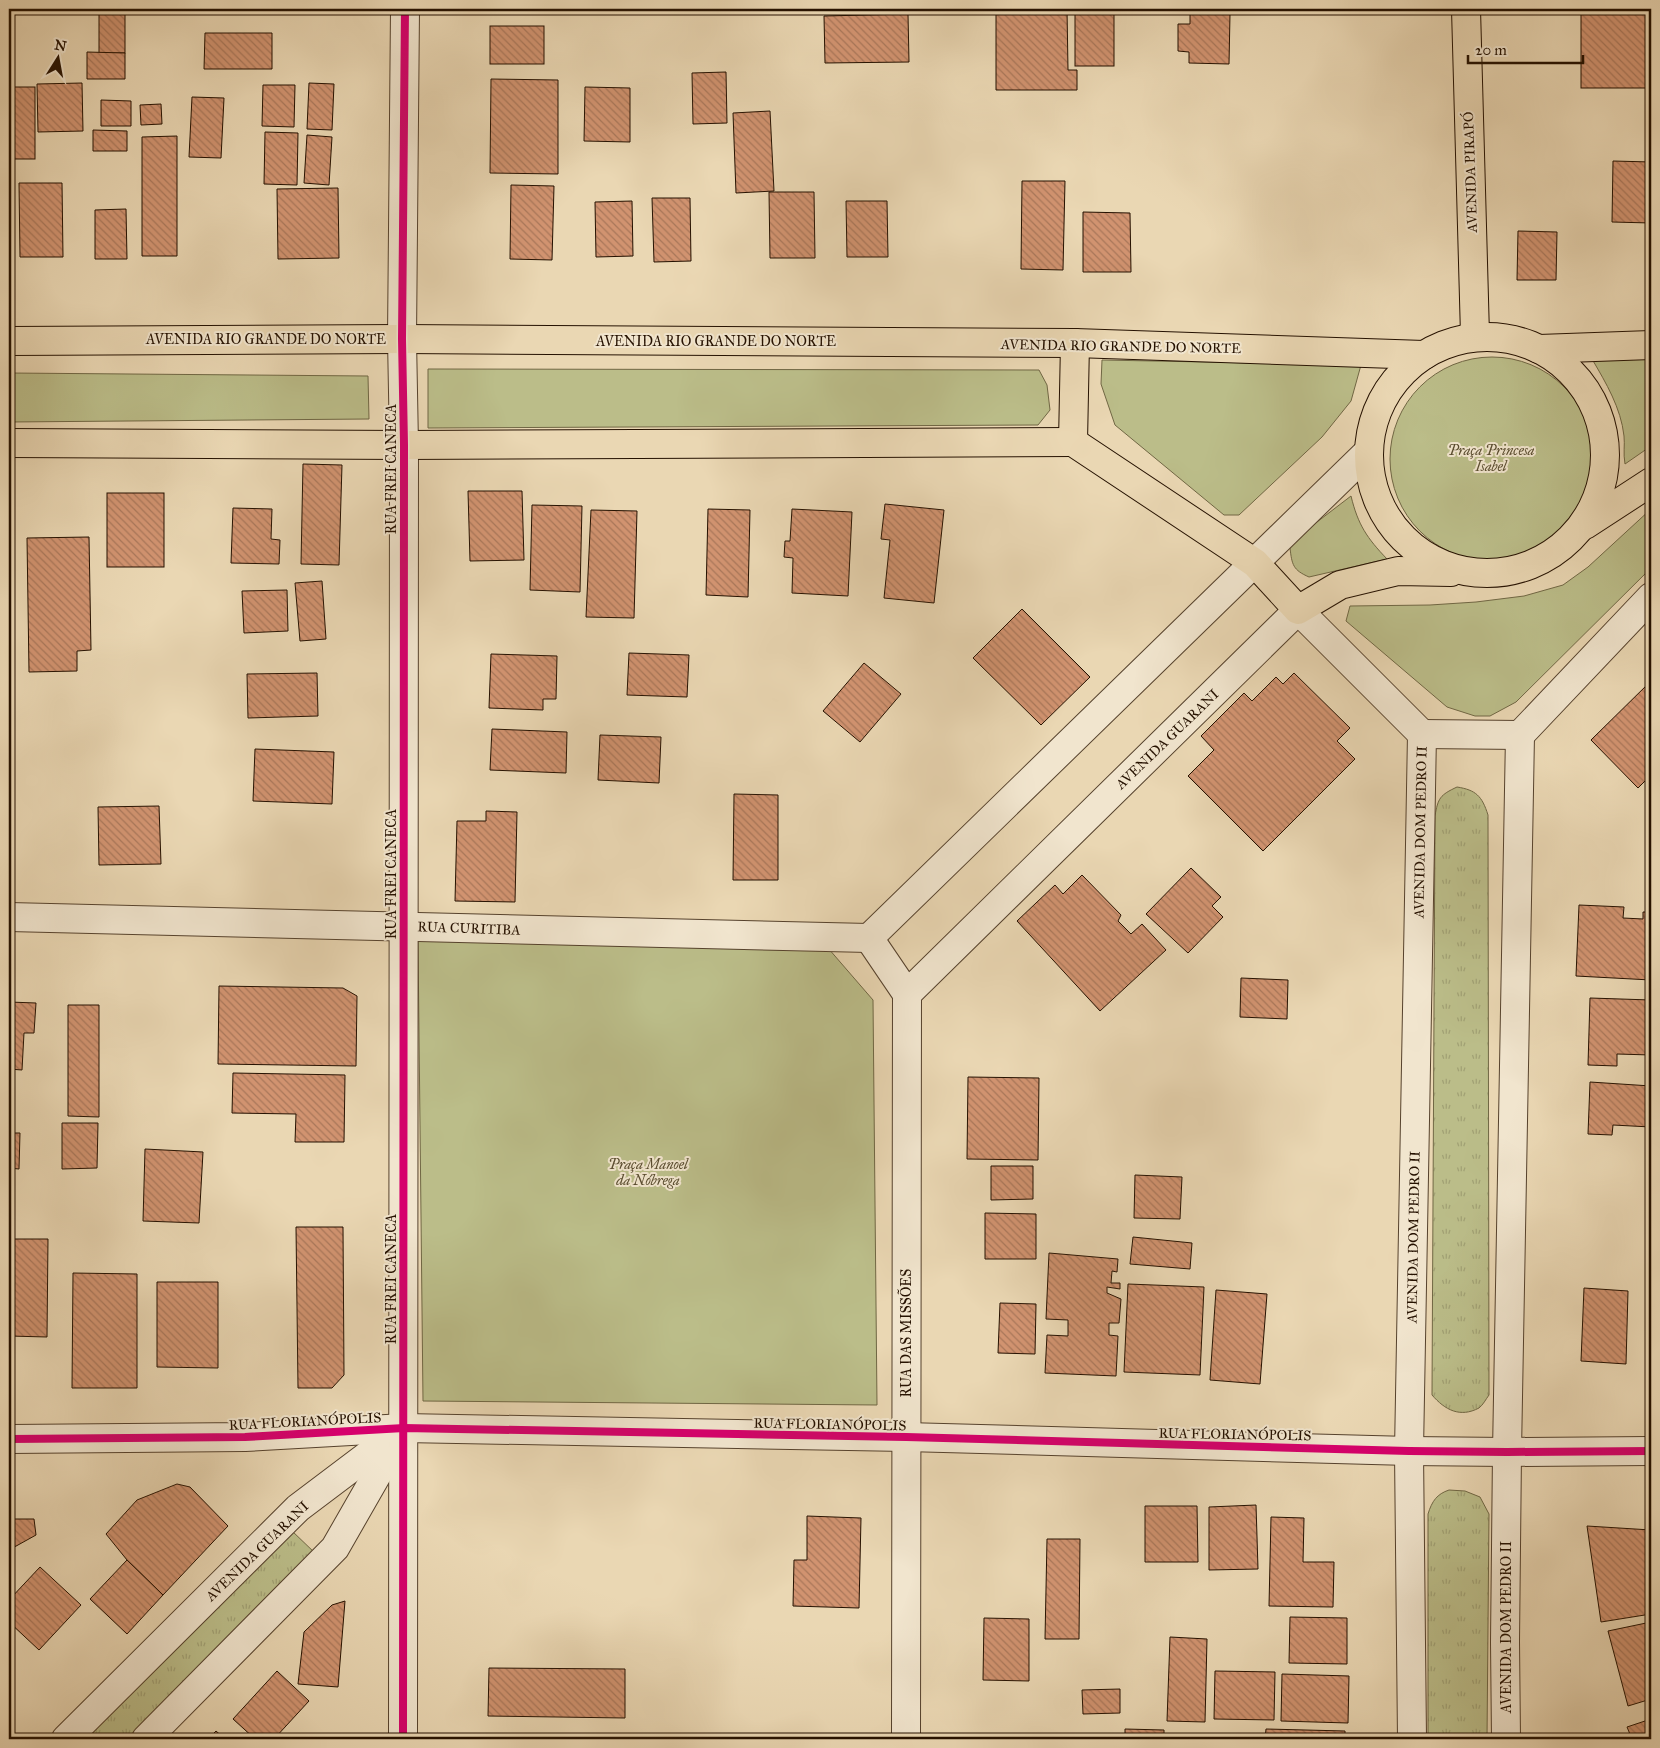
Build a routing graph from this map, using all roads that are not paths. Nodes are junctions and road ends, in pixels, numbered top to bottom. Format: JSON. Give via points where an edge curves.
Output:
{"nodes":[{"id":1,"x":405,"y":9,"type":"edge"},
{"id":2,"x":1466,"y":9,"type":"edge"},
{"id":3,"x":1475,"y":335,"type":"junction"},
{"id":4,"x":402,"y":339,"type":"junction"},
{"id":5,"x":9,"y":340,"type":"edge"},
{"id":6,"x":1075,"y":343,"type":"junction"},
{"id":7,"x":1651,"y":344,"type":"edge"},
{"id":8,"x":1539,"y":349,"type":"junction"},
{"id":9,"x":1424,"y":355,"type":"junction"},
{"id":10,"x":1073,"y":442,"type":"junction"},
{"id":11,"x":9,"y":443,"type":"edge"},
{"id":12,"x":404,"y":445,"type":"junction"},
{"id":13,"x":1368,"y":452,"type":"junction"},
{"id":14,"x":1651,"y":482,"type":"edge"},
{"id":15,"x":1581,"y":528,"type":"junction"},
{"id":16,"x":1255,"y":563,"type":"junction"},
{"id":17,"x":1470,"y":572,"type":"junction"},
{"id":18,"x":1651,"y":598,"type":"edge"},
{"id":19,"x":1298,"y":610,"type":"junction"},
{"id":20,"x":1422,"y":734,"type":"junction"},
{"id":21,"x":1520,"y":735,"type":"junction"},
{"id":22,"x":9,"y":917,"type":"edge"},
{"id":23,"x":403,"y":926,"type":"junction"},
{"id":24,"x":869,"y":938,"type":"junction"},
{"id":25,"x":906,"y":994,"type":"junction"},
{"id":26,"x":404,"y":1428,"type":"junction"},
{"id":27,"x":906,"y":1438,"type":"junction"},
{"id":28,"x":9,"y":1439,"type":"edge"},
{"id":29,"x":1409,"y":1451,"type":"junction"},
{"id":30,"x":1651,"y":1451,"type":"edge"},
{"id":31,"x":1507,"y":1452,"type":"junction"},
{"id":32,"x":66,"y":1739,"type":"edge"},
{"id":33,"x":146,"y":1739,"type":"edge"},
{"id":34,"x":403,"y":1739,"type":"edge"},
{"id":35,"x":906,"y":1739,"type":"edge"},
{"id":36,"x":1412,"y":1739,"type":"edge"},
{"id":37,"x":1506,"y":1739,"type":"edge"}],
"edges":[{"from":1,"to":4,"type":"street","name":"RUA FREI CANECA"},
{"from":2,"to":3,"type":"main road","name":"AVENIDA PIRAPÓ"},
{"from":3,"to":8,"type":"main road","via":[[1510,339]]},
{"from":3,"to":9,"type":"main road","via":[[1447,341]]},
{"from":4,"to":5,"type":"main road","name":"AVENIDA RIO GRANDE DO NORTE"},
{"from":4,"to":6,"type":"main road","name":"AVENIDA RIO GRANDE DO NORTE"},
{"from":4,"to":12,"type":"street","name":"RUA FREI CANECA"},
{"from":6,"to":9,"type":"main road","name":"AVENIDA RIO GRANDE DO NORTE"},
{"from":6,"to":10,"type":"main road"},
{"from":7,"to":8,"type":"main road"},
{"from":8,"to":15,"type":"main road","via":[[1568,369],[1590,396],[1603,428],[1606,462],[1598,497]]},
{"from":9,"to":13,"type":"main road","via":[[1396,378],[1376,413]]},
{"from":10,"to":12,"type":"main road"},
{"from":10,"to":16,"type":"main road"},
{"from":11,"to":12,"type":"main road"},
{"from":12,"to":23,"type":"street","name":"RUA FREI CANECA"},
{"from":13,"to":16,"type":"street"},
{"from":13,"to":17,"type":"main road","via":[[1372,486],[1386,517],[1408,544],[1437,563]]},
{"from":14,"to":15,"type":"main road"},
{"from":15,"to":17,"type":"main road","via":[[1559,549],[1532,565],[1501,573]]},
{"from":16,"to":19,"type":"main road"},
{"from":16,"to":24,"type":"street"},
{"from":17,"to":19,"type":"main road","name":"AVENIDA GUARANI","via":[[1398,570],[1340,585]]},
{"from":18,"to":21,"type":"street"},
{"from":19,"to":20,"type":"street"},
{"from":19,"to":25,"type":"street","name":"AVENIDA GUARANI"},
{"from":20,"to":21,"type":"street"},
{"from":20,"to":29,"type":"street","name":"AVENIDA DOM PEDRO II"},
{"from":21,"to":31,"type":"street","name":"AVENIDA DOM PEDRO II"},
{"from":22,"to":23,"type":"street","name":"RUA CURITIBA"},
{"from":23,"to":24,"type":"street","name":"RUA CURITIBA"},
{"from":23,"to":26,"type":"street","name":"RUA FREI CANECA"},
{"from":24,"to":25,"type":"street"},
{"from":25,"to":27,"type":"street","name":"RUA DAS MISSÕES"},
{"from":26,"to":27,"type":"street","name":"RUA FLORIANÓPOLIS"},
{"from":26,"to":28,"type":"street","name":"RUA FLORIANÓPOLIS","via":[[245,1437]]},
{"from":26,"to":32,"type":"street","name":"AVENIDA GUARANI","via":[[298,1508]]},
{"from":26,"to":33,"type":"street","via":[[335,1548]]},
{"from":26,"to":34,"type":"street","name":"RUA FREI CANECA"},
{"from":27,"to":29,"type":"street","name":"RUA FLORIANÓPOLIS"},
{"from":27,"to":35,"type":"street","name":"RUA DAS MISSÕES"},
{"from":29,"to":31,"type":"street","name":"RUA FLORIANÓPOLIS"},
{"from":29,"to":36,"type":"street","name":"AVENIDA DOM PEDRO II"},
{"from":30,"to":31,"type":"street","name":"RUA FLORIANÓPOLIS"},
{"from":31,"to":37,"type":"street","name":"AVENIDA DOM PEDRO II"}]}
